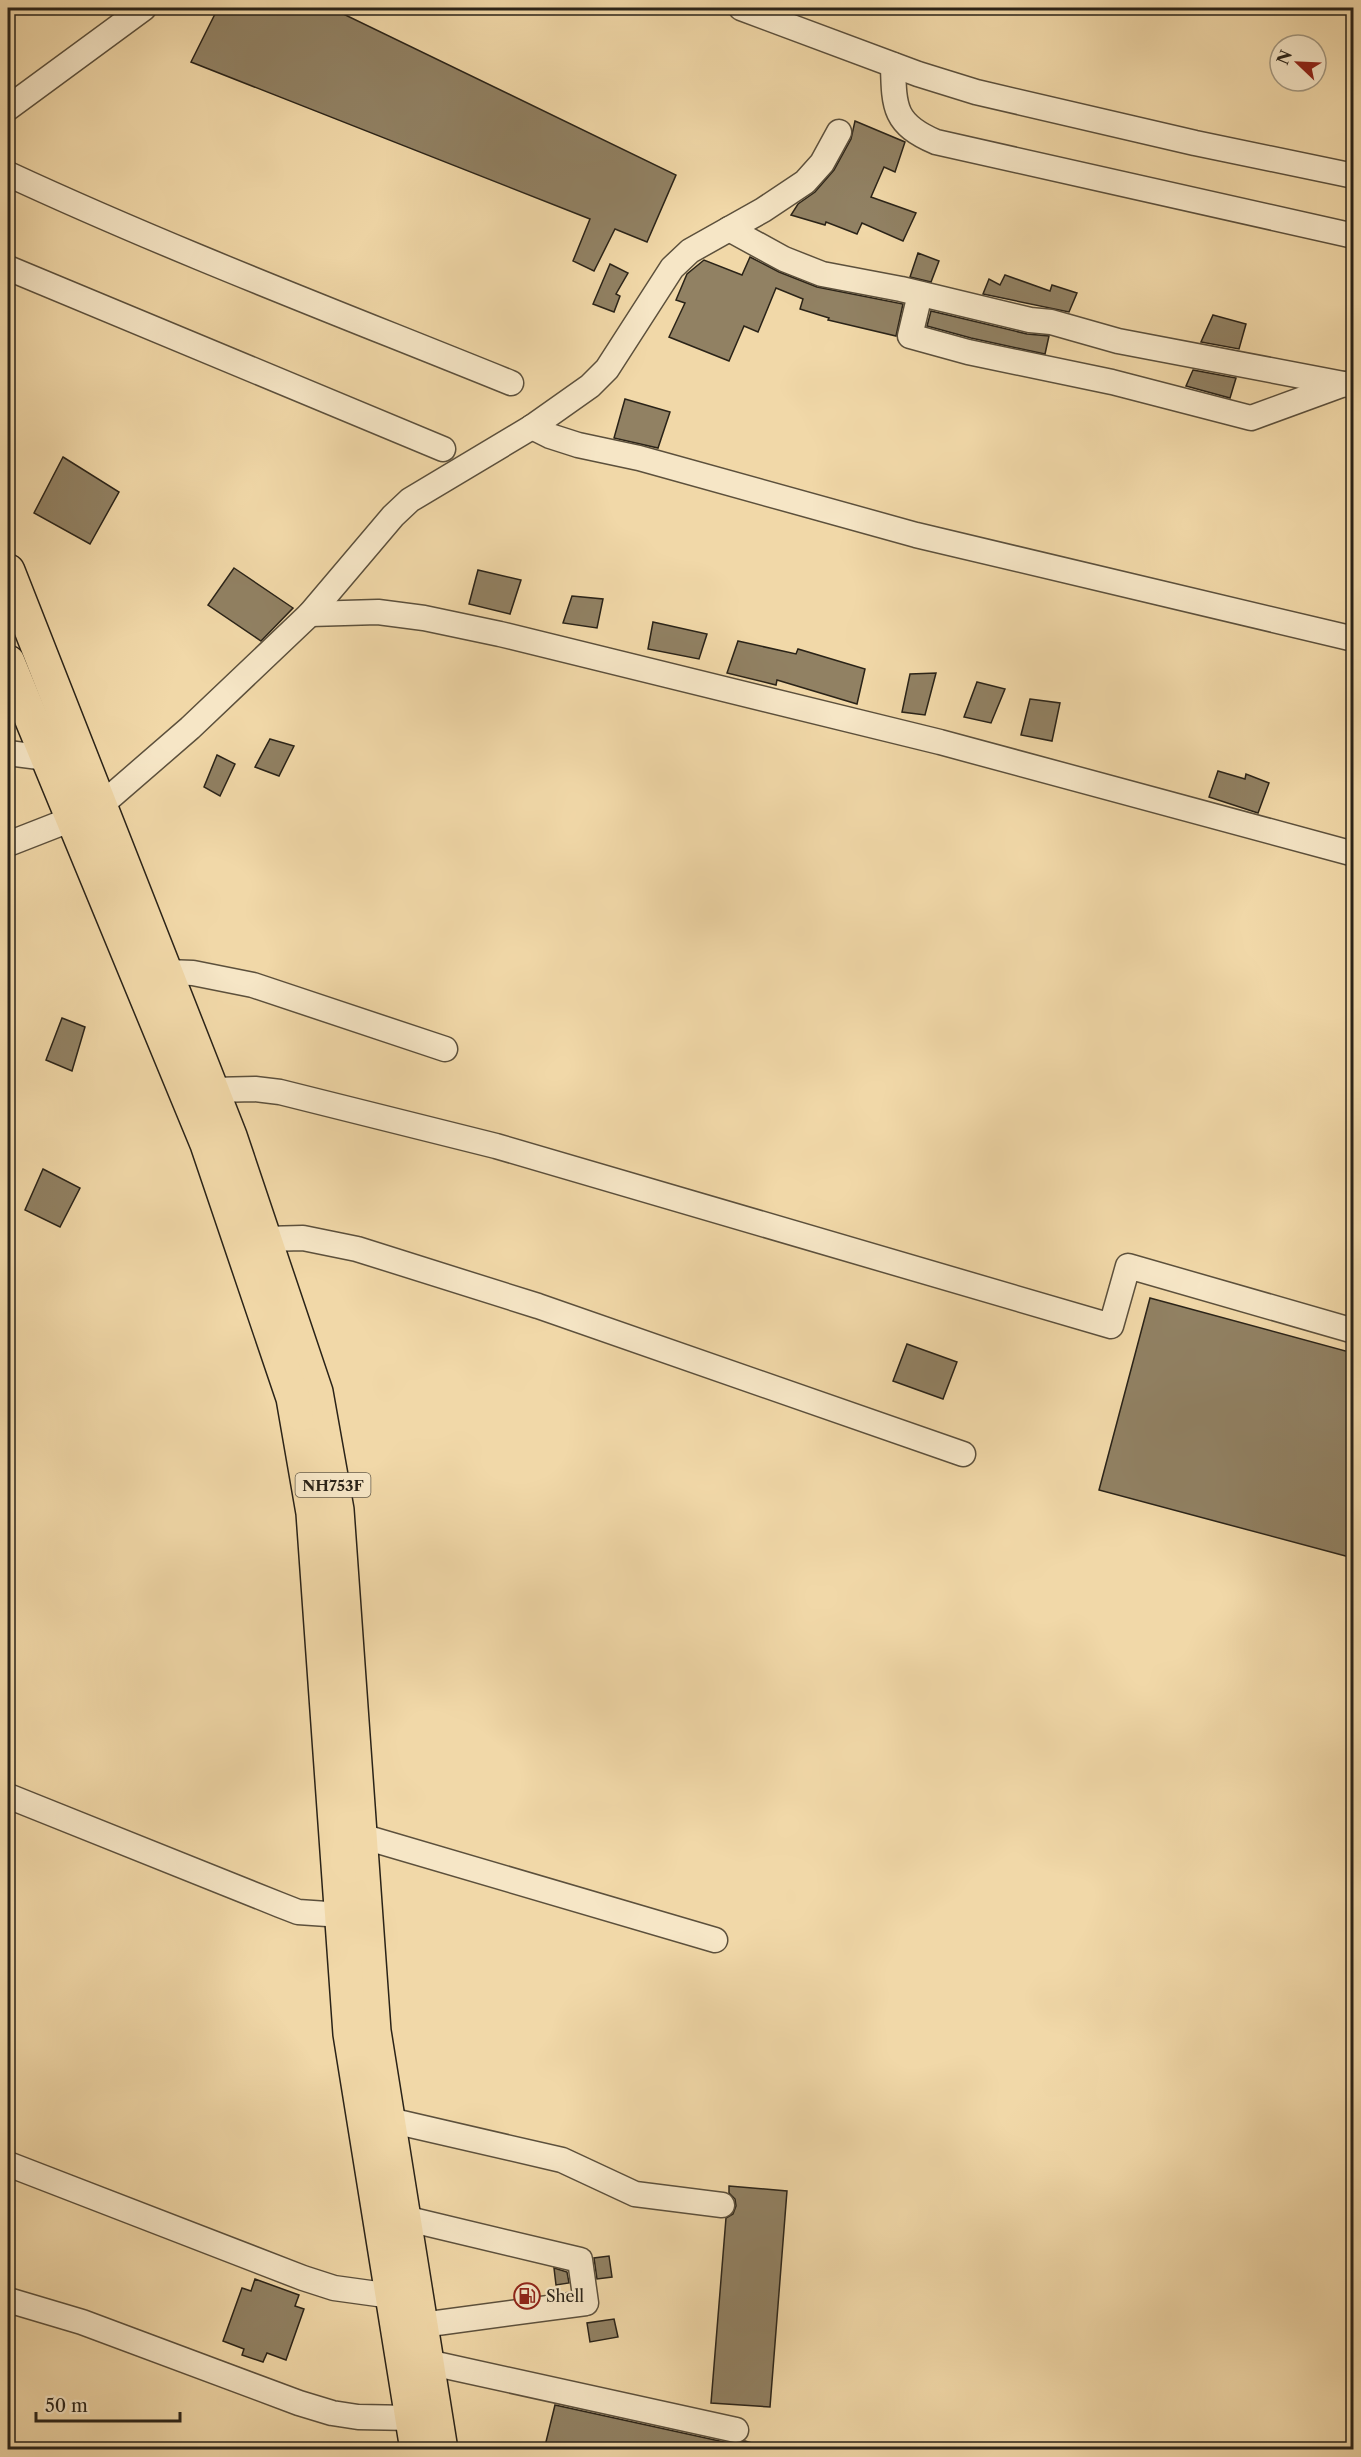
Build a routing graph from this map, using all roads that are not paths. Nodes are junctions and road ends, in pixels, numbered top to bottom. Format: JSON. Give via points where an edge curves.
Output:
{"nodes":[{"id":1,"x":144,"y":8,"type":"edge"},
{"id":2,"x":741,"y":8,"type":"edge"},
{"id":3,"x":893,"y":65,"type":"junction"},
{"id":4,"x":8,"y":108,"type":"edge"},
{"id":5,"x":839,"y":132,"type":"dead end"},
{"id":6,"x":8,"y":174,"type":"edge"},
{"id":7,"x":1353,"y":176,"type":"edge"},
{"id":8,"x":729,"y":229,"type":"junction"},
{"id":9,"x":1353,"y":236,"type":"edge"},
{"id":10,"x":8,"y":268,"type":"edge"},
{"id":11,"x":920,"y":294,"type":"junction"},
{"id":12,"x":511,"y":383,"type":"dead end"},
{"id":13,"x":1348,"y":385,"type":"edge"},
{"id":14,"x":532,"y":427,"type":"junction"},
{"id":15,"x":443,"y":449,"type":"dead end"},
{"id":16,"x":8,"y":571,"type":"edge"},
{"id":17,"x":310,"y":614,"type":"junction"},
{"id":18,"x":1353,"y":639,"type":"edge"},
{"id":19,"x":8,"y":662,"type":"edge"},
{"id":20,"x":8,"y":753,"type":"edge"},
{"id":21,"x":47,"y":758,"type":"junction"},
{"id":22,"x":86,"y":813,"type":"junction"},
{"id":23,"x":8,"y":844,"type":"edge"},
{"id":24,"x":1353,"y":854,"type":"edge"},
{"id":25,"x":166,"y":972,"type":"junction"},
{"id":26,"x":445,"y":1049,"type":"dead end"},
{"id":27,"x":212,"y":1090,"type":"junction"},
{"id":28,"x":265,"y":1239,"type":"junction"},
{"id":29,"x":1353,"y":1332,"type":"edge"},
{"id":30,"x":963,"y":1454,"type":"dead end"},
{"id":31,"x":8,"y":1796,"type":"edge"},
{"id":32,"x":361,"y":1836,"type":"junction"},
{"id":33,"x":342,"y":1915,"type":"junction"},
{"id":34,"x":715,"y":1940,"type":"dead end"},
{"id":35,"x":389,"y":2120,"type":"junction"},
{"id":36,"x":8,"y":2164,"type":"edge"},
{"id":37,"x":722,"y":2205,"type":"dead end"},
{"id":38,"x":404,"y":2218,"type":"junction"},
{"id":39,"x":392,"y":2296,"type":"junction"},
{"id":40,"x":8,"y":2300,"type":"edge"},
{"id":41,"x":422,"y":2325,"type":"junction"},
{"id":42,"x":427,"y":2362,"type":"junction"},
{"id":43,"x":412,"y":2418,"type":"junction"},
{"id":44,"x":736,"y":2430,"type":"dead end"},
{"id":45,"x":417,"y":2450,"type":"edge"},
{"id":46,"x":441,"y":2450,"type":"edge"}],
"edges":[{"from":1,"to":4,"type":"street"},
{"from":2,"to":3,"type":"street"},
{"from":3,"to":7,"type":"street","via":[[976,92]]},
{"from":3,"to":9,"type":"street","via":[[893,96],[900,119],[918,135],[936,142]]},
{"from":5,"to":8,"type":"street","via":[[822,163],[805,182]]},
{"from":6,"to":12,"type":"street"},
{"from":8,"to":11,"type":"street","via":[[805,269]]},
{"from":8,"to":14,"type":"street","via":[[690,251],[672,268],[607,369],[590,386]]},
{"from":10,"to":15,"type":"street"},
{"from":11,"to":13,"type":"street","via":[[1051,322],[1118,341]]},
{"from":11,"to":13,"type":"street","via":[[910,336],[1251,418]]},
{"from":14,"to":17,"type":"street","via":[[410,500]]},
{"from":14,"to":18,"type":"street","via":[[578,445],[650,461],[916,535]]},
{"from":16,"to":22,"type":"highway","number":"NH753F"},
{"from":17,"to":22,"type":"street","via":[[190,728]]},
{"from":17,"to":24,"type":"street","via":[[378,612],[500,634],[940,742]]},
{"from":19,"to":21,"type":"highway","number":"NH753F"},
{"from":20,"to":21,"type":"street"},
{"from":21,"to":22,"type":"highway","number":"NH753F"},
{"from":22,"to":23,"type":"street"},
{"from":22,"to":25,"type":"highway","number":"NH753F"},
{"from":22,"to":33,"type":"highway","number":"NH753F","via":[[207,1144],[293,1398],[313,1513]]},
{"from":25,"to":26,"type":"street","via":[[193,973],[253,985]]},
{"from":25,"to":27,"type":"highway","number":"NH753F"},
{"from":27,"to":28,"type":"highway","number":"NH753F"},
{"from":27,"to":29,"type":"street","via":[[280,1092],[496,1146],[1111,1326],[1128,1266]]},
{"from":28,"to":30,"type":"street","via":[[303,1238],[357,1250],[538,1306]]},
{"from":28,"to":32,"type":"highway","number":"NH753F","via":[[316,1392],[337,1510]]},
{"from":31,"to":33,"type":"street","via":[[298,1912]]},
{"from":32,"to":34,"type":"street"},
{"from":32,"to":35,"type":"highway","number":"NH753F","via":[[374,2031]]},
{"from":33,"to":39,"type":"highway","number":"NH753F","via":[[350,2034]]},
{"from":35,"to":37,"type":"street","via":[[562,2160],[635,2194]]},
{"from":35,"to":38,"type":"highway","number":"NH753F"},
{"from":36,"to":39,"type":"street","via":[[303,2278],[334,2288]]},
{"from":38,"to":41,"type":"highway","number":"NH753F"},
{"from":38,"to":41,"type":"street","via":[[580,2260],[586,2303]]},
{"from":39,"to":43,"type":"highway","number":"NH753F"},
{"from":40,"to":43,"type":"street","via":[[82,2322],[321,2410],[358,2417]]},
{"from":41,"to":42,"type":"highway","number":"NH753F"},
{"from":42,"to":44,"type":"street"},
{"from":42,"to":46,"type":"highway","number":"NH753F"},
{"from":43,"to":45,"type":"highway","number":"NH753F"}]}
